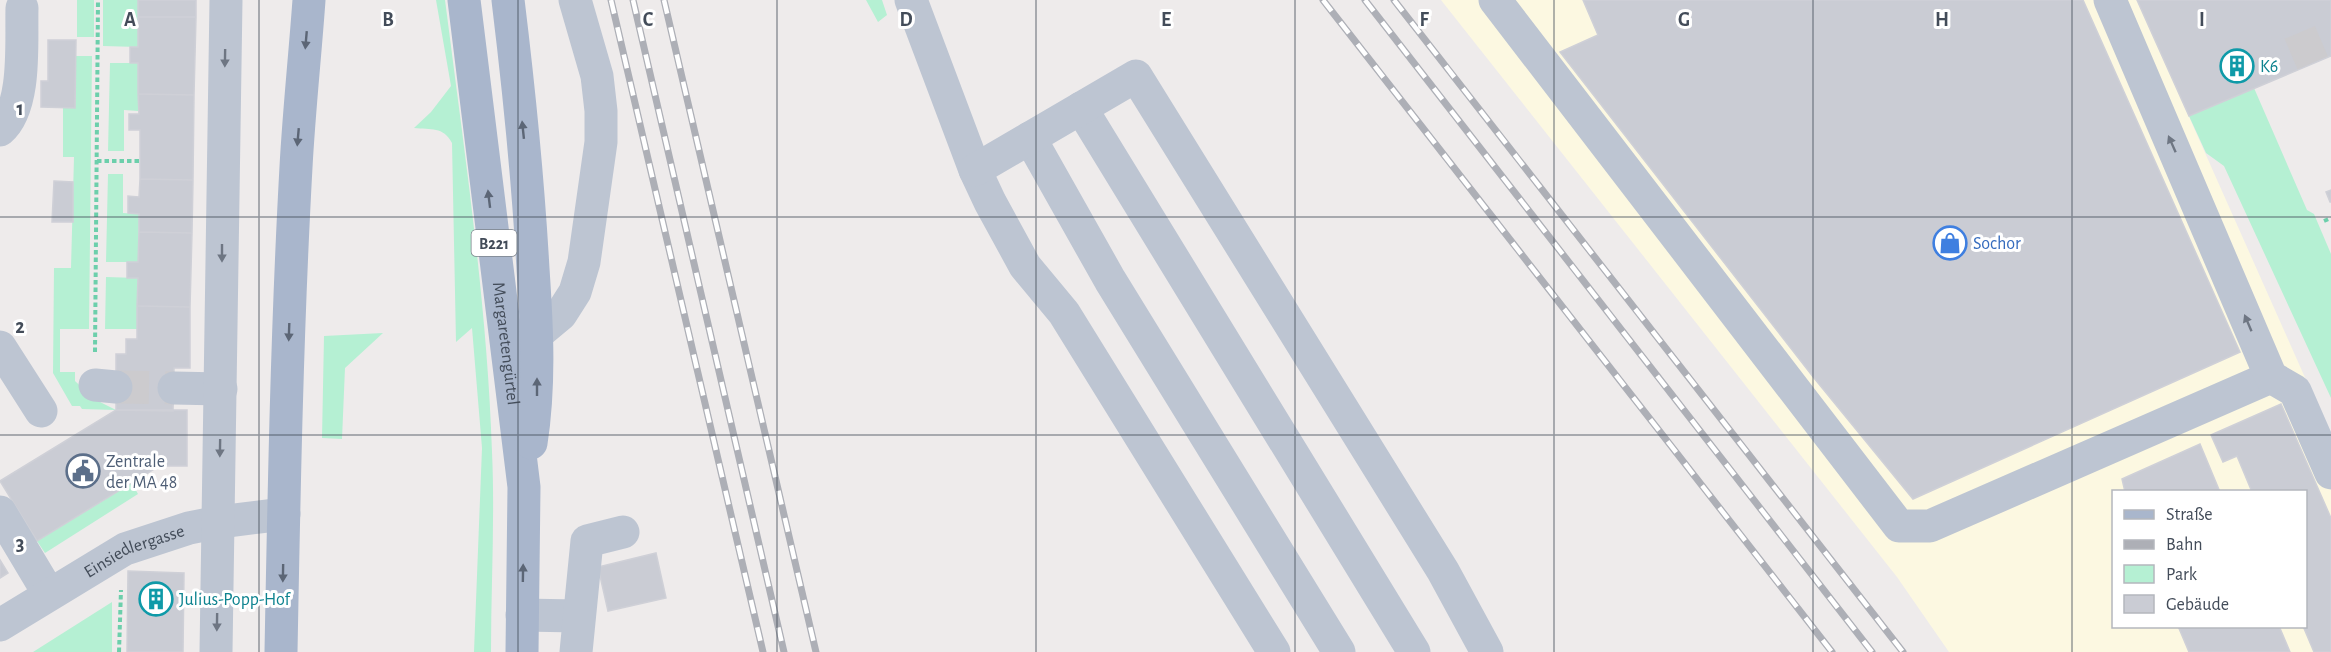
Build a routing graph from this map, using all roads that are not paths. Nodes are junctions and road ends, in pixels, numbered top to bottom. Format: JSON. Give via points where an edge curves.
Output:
{"nodes":[{"id":1,"x":226,"y":0,"type":"edge"},
{"id":2,"x":309,"y":0,"type":"edge"},
{"id":3,"x":464,"y":0,"type":"edge"},
{"id":4,"x":508,"y":0,"type":"edge"},
{"id":5,"x":575,"y":0,"type":"edge"},
{"id":6,"x":911,"y":0,"type":"edge"},
{"id":7,"x":1495,"y":0,"type":"edge"},
{"id":8,"x":2110,"y":0,"type":"edge"},
{"id":9,"x":22,"y":8,"type":"dead end"},
{"id":10,"x":1081,"y":108,"type":"junction"},
{"id":11,"x":0,"y":130,"type":"edge"},
{"id":12,"x":1030,"y":138,"type":"junction"},
{"id":13,"x":975,"y":170,"type":"junction"},
{"id":14,"x":537,"y":334,"type":"junction"},
{"id":15,"x":0,"y":347,"type":"edge"},
{"id":16,"x":2271,"y":377,"type":"junction"},
{"id":17,"x":174,"y":388,"type":"tunnel mouth"},
{"id":18,"x":221,"y":389,"type":"junction"},
{"id":19,"x":41,"y":411,"type":"dead end"},
{"id":20,"x":2331,"y":473,"type":"edge"},
{"id":21,"x":524,"y":487,"type":"junction"},
{"id":22,"x":0,"y":512,"type":"edge"},
{"id":23,"x":284,"y":514,"type":"junction"},
{"id":24,"x":219,"y":522,"type":"junction"},
{"id":25,"x":623,"y":532,"type":"dead end"},
{"id":26,"x":49,"y":594,"type":"junction"},
{"id":27,"x":522,"y":615,"type":"junction"},
{"id":28,"x":578,"y":616,"type":"junction"},
{"id":29,"x":0,"y":625,"type":"edge"},
{"id":30,"x":216,"y":652,"type":"edge"},
{"id":31,"x":281,"y":652,"type":"edge"},
{"id":32,"x":522,"y":652,"type":"edge"},
{"id":33,"x":576,"y":652,"type":"edge"},
{"id":34,"x":1274,"y":652,"type":"edge"},
{"id":35,"x":1339,"y":652,"type":"edge"},
{"id":36,"x":1414,"y":652,"type":"edge"},
{"id":37,"x":1487,"y":652,"type":"edge"}],
"edges":[{"from":1,"to":18,"type":"street","one_way":true},
{"from":2,"to":23,"type":"main road","one_way":true,"via":[[292,231]]},
{"from":21,"to":3,"type":"main road","name":"Margaretengürtel","number":"B221","one_way":true},
{"from":14,"to":4,"type":"main road","number":"B221","one_way":true,"via":[[528,175]]},
{"from":5,"to":14,"type":"street","via":[[597,76],[601,142],[584,262],[575,292],[561,314]]},
{"from":6,"to":13,"type":"street"},
{"from":7,"to":16,"type":"street","via":[[1899,526],[1930,526]]},
{"from":16,"to":8,"type":"street","one_way":true},
{"from":9,"to":11,"type":"street","via":[[19,96]]},
{"from":10,"to":12,"type":"street"},
{"from":10,"to":36,"type":"street"},
{"from":10,"to":37,"type":"street","via":[[1136,76],[1443,571]]},
{"from":12,"to":13,"type":"street"},
{"from":12,"to":35,"type":"street","via":[[1110,280]]},
{"from":13,"to":34,"type":"street","via":[[1025,266],[1064,313]]},
{"from":21,"to":14,"type":"main road","number":"B221","one_way":true,"via":[[537,404]]},
{"from":15,"to":19,"type":"street"},
{"from":16,"to":20,"type":"street","via":[[2295,391]]},
{"from":17,"to":18,"type":"street"},
{"from":18,"to":24,"type":"street","one_way":true},
{"from":27,"to":21,"type":"main road","name":"Margaretengürtel","number":"B221","one_way":true},
{"from":22,"to":26,"type":"street"},
{"from":23,"to":24,"type":"street","name":"Einsiedlergasse"},
{"from":23,"to":31,"type":"main road","one_way":true},
{"from":24,"to":26,"type":"street","name":"Einsiedlergasse","via":[[189,528],[121,552]]},
{"from":24,"to":30,"type":"street","one_way":true},
{"from":25,"to":28,"type":"street","via":[[587,541]]},
{"from":26,"to":29,"type":"street","name":"Einsiedlergasse"},
{"from":27,"to":28,"type":"street"},
{"from":27,"to":32,"type":"main road","name":"Margaretengürtel","number":"B221"},
{"from":28,"to":33,"type":"street"}]}
